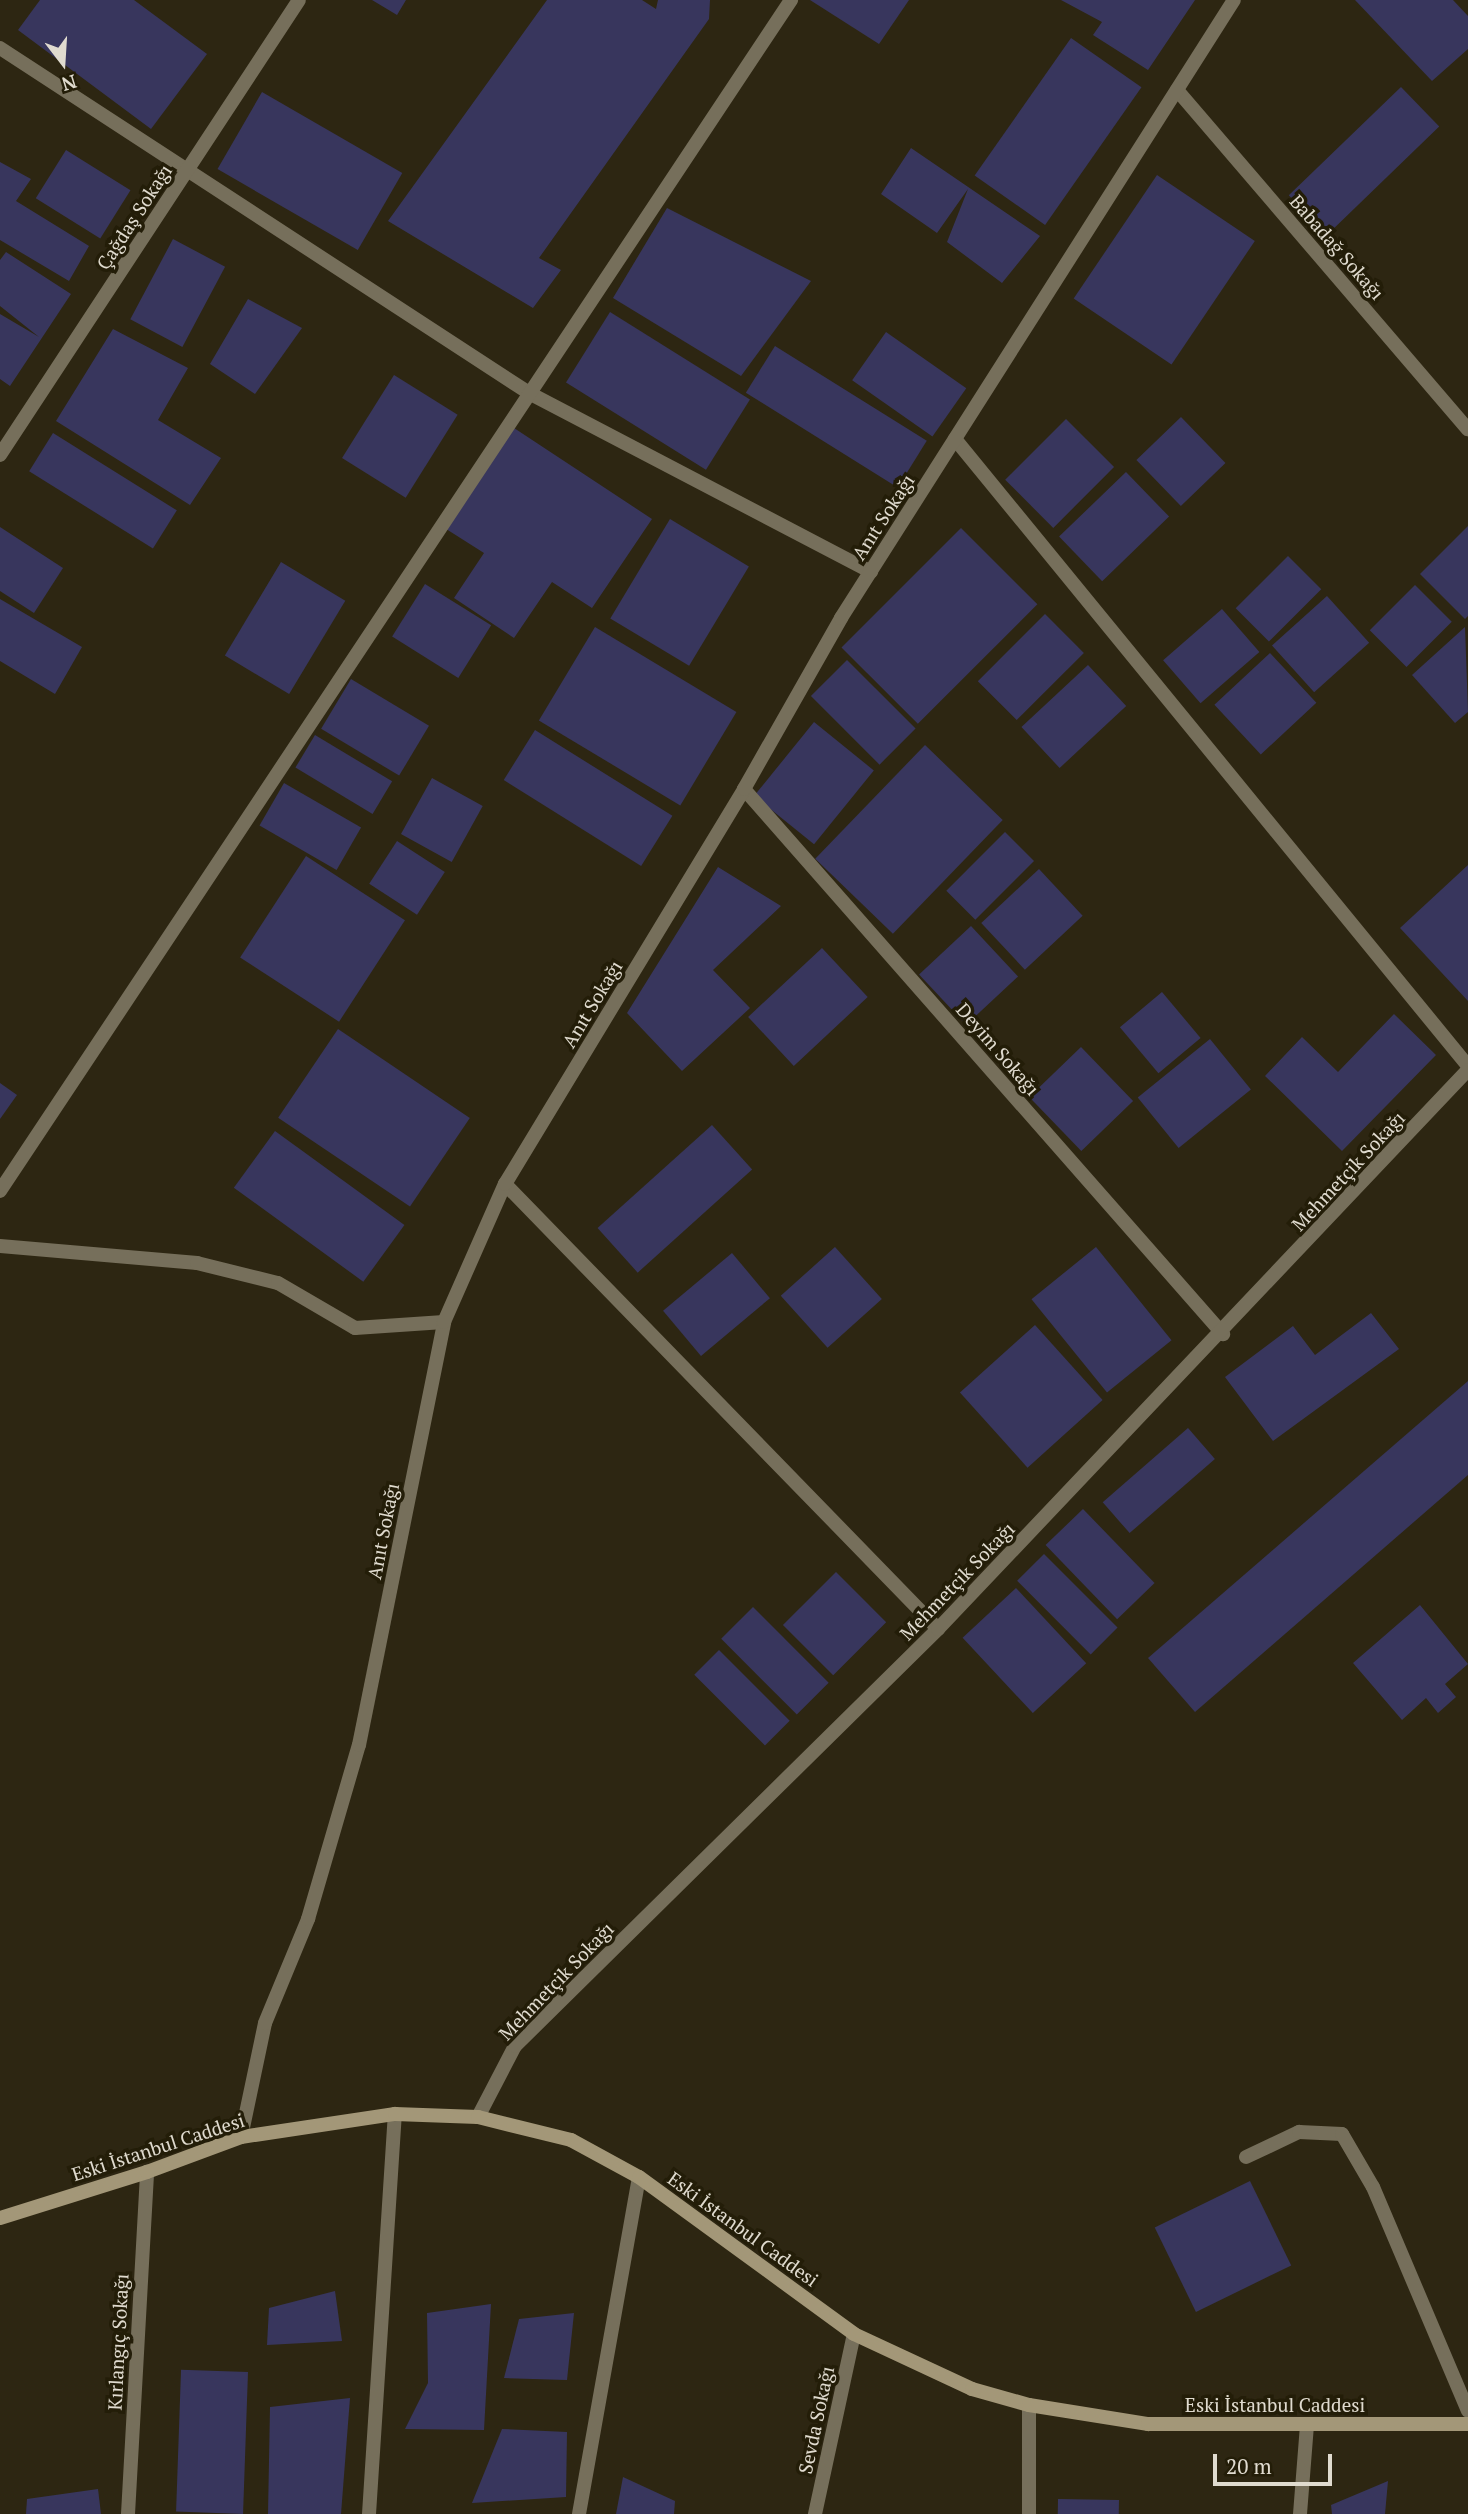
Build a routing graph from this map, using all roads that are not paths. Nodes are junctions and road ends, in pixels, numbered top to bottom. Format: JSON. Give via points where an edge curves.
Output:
{"nodes":[{"id":1,"x":299,"y":0,"type":"edge"},
{"id":2,"x":791,"y":0,"type":"edge"},
{"id":3,"x":1234,"y":0,"type":"edge"},
{"id":4,"x":0,"y":48,"type":"edge"},
{"id":5,"x":1177,"y":90,"type":"junction"},
{"id":6,"x":188,"y":170,"type":"junction"},
{"id":7,"x":529,"y":393,"type":"junction"},
{"id":8,"x":1468,"y":429,"type":"edge"},
{"id":9,"x":955,"y":439,"type":"junction"},
{"id":10,"x":0,"y":455,"type":"edge"},
{"id":11,"x":871,"y":572,"type":"junction"},
{"id":12,"x":744,"y":789,"type":"junction"},
{"id":13,"x":1468,"y":1068,"type":"edge"},
{"id":14,"x":505,"y":1184,"type":"junction"},
{"id":15,"x":0,"y":1191,"type":"edge"},
{"id":16,"x":0,"y":1246,"type":"edge"},
{"id":17,"x":444,"y":1322,"type":"junction"},
{"id":18,"x":1223,"y":1334,"type":"junction"},
{"id":19,"x":939,"y":1629,"type":"junction"},
{"id":20,"x":395,"y":2114,"type":"junction"},
{"id":21,"x":478,"y":2117,"type":"junction"},
{"id":22,"x":240,"y":2137,"type":"junction"},
{"id":23,"x":1245,"y":2157,"type":"dead end"},
{"id":24,"x":147,"y":2172,"type":"junction"},
{"id":25,"x":639,"y":2176,"type":"junction"},
{"id":26,"x":0,"y":2218,"type":"edge"},
{"id":27,"x":854,"y":2334,"type":"junction"},
{"id":28,"x":1028,"y":2405,"type":"junction"},
{"id":29,"x":1468,"y":2411,"type":"edge"},
{"id":30,"x":1468,"y":2424,"type":"edge"},
{"id":31,"x":1307,"y":2425,"type":"junction"},
{"id":32,"x":128,"y":2514,"type":"edge"},
{"id":33,"x":369,"y":2514,"type":"edge"},
{"id":34,"x":579,"y":2514,"type":"edge"},
{"id":35,"x":815,"y":2514,"type":"edge"},
{"id":36,"x":1029,"y":2514,"type":"edge"},
{"id":37,"x":1300,"y":2514,"type":"edge"}],
"edges":[{"from":1,"to":6,"type":"street","name":"Çağdaş Sokağı"},
{"from":2,"to":7,"type":"street"},
{"from":3,"to":5,"type":"street","name":"Anıt Sokağı"},
{"from":4,"to":6,"type":"street"},
{"from":5,"to":8,"type":"street","name":"Babadağ Sokağı"},
{"from":5,"to":9,"type":"street","name":"Anıt Sokağı"},
{"from":6,"to":7,"type":"street"},
{"from":6,"to":10,"type":"street","name":"Çağdaş Sokağı"},
{"from":7,"to":11,"type":"street"},
{"from":7,"to":15,"type":"street"},
{"from":9,"to":11,"type":"street","name":"Anıt Sokağı"},
{"from":9,"to":13,"type":"street"},
{"from":11,"to":12,"type":"street","name":"Anıt Sokağı"},
{"from":12,"to":14,"type":"street","name":"Anıt Sokağı"},
{"from":12,"to":18,"type":"street","name":"Deyim Sokağı"},
{"from":13,"to":18,"type":"street","name":"Mehmetçik Sokağı"},
{"from":14,"to":17,"type":"street","name":"Anıt Sokağı"},
{"from":14,"to":19,"type":"street"},
{"from":16,"to":17,"type":"street","via":[[197,1263],[278,1283],[355,1328]]},
{"from":17,"to":22,"type":"street","name":"Anıt Sokağı","via":[[359,1745],[308,1919],[265,2023]]},
{"from":18,"to":19,"type":"street","name":"Mehmetçik Sokağı"},
{"from":19,"to":21,"type":"street","name":"Mehmetçik Sokağı","via":[[515,2046]]},
{"from":20,"to":21,"type":"main road","name":"Eski İstanbul Caddesi"},
{"from":20,"to":22,"type":"main road","name":"Eski İstanbul Caddesi"},
{"from":20,"to":33,"type":"street"},
{"from":21,"to":25,"type":"main road","name":"Eski İstanbul Caddesi","via":[[572,2140]]},
{"from":22,"to":24,"type":"main road","name":"Eski İstanbul Caddesi"},
{"from":23,"to":29,"type":"street","via":[[1299,2132],[1342,2134],[1373,2187]]},
{"from":24,"to":26,"type":"main road","name":"Eski İstanbul Caddesi"},
{"from":24,"to":32,"type":"street","name":"Kırlangıç Sokağı"},
{"from":25,"to":27,"type":"main road","name":"Eski İstanbul Caddesi"},
{"from":25,"to":34,"type":"street"},
{"from":27,"to":28,"type":"main road","name":"Eski İstanbul Caddesi","via":[[972,2389]]},
{"from":27,"to":35,"type":"street","name":"Sevda Sokağı"},
{"from":28,"to":31,"type":"main road","name":"Eski İstanbul Caddesi","via":[[1148,2424]]},
{"from":28,"to":36,"type":"street"},
{"from":30,"to":31,"type":"main road","name":"Eski İstanbul Caddesi"},
{"from":31,"to":37,"type":"street"}]}
